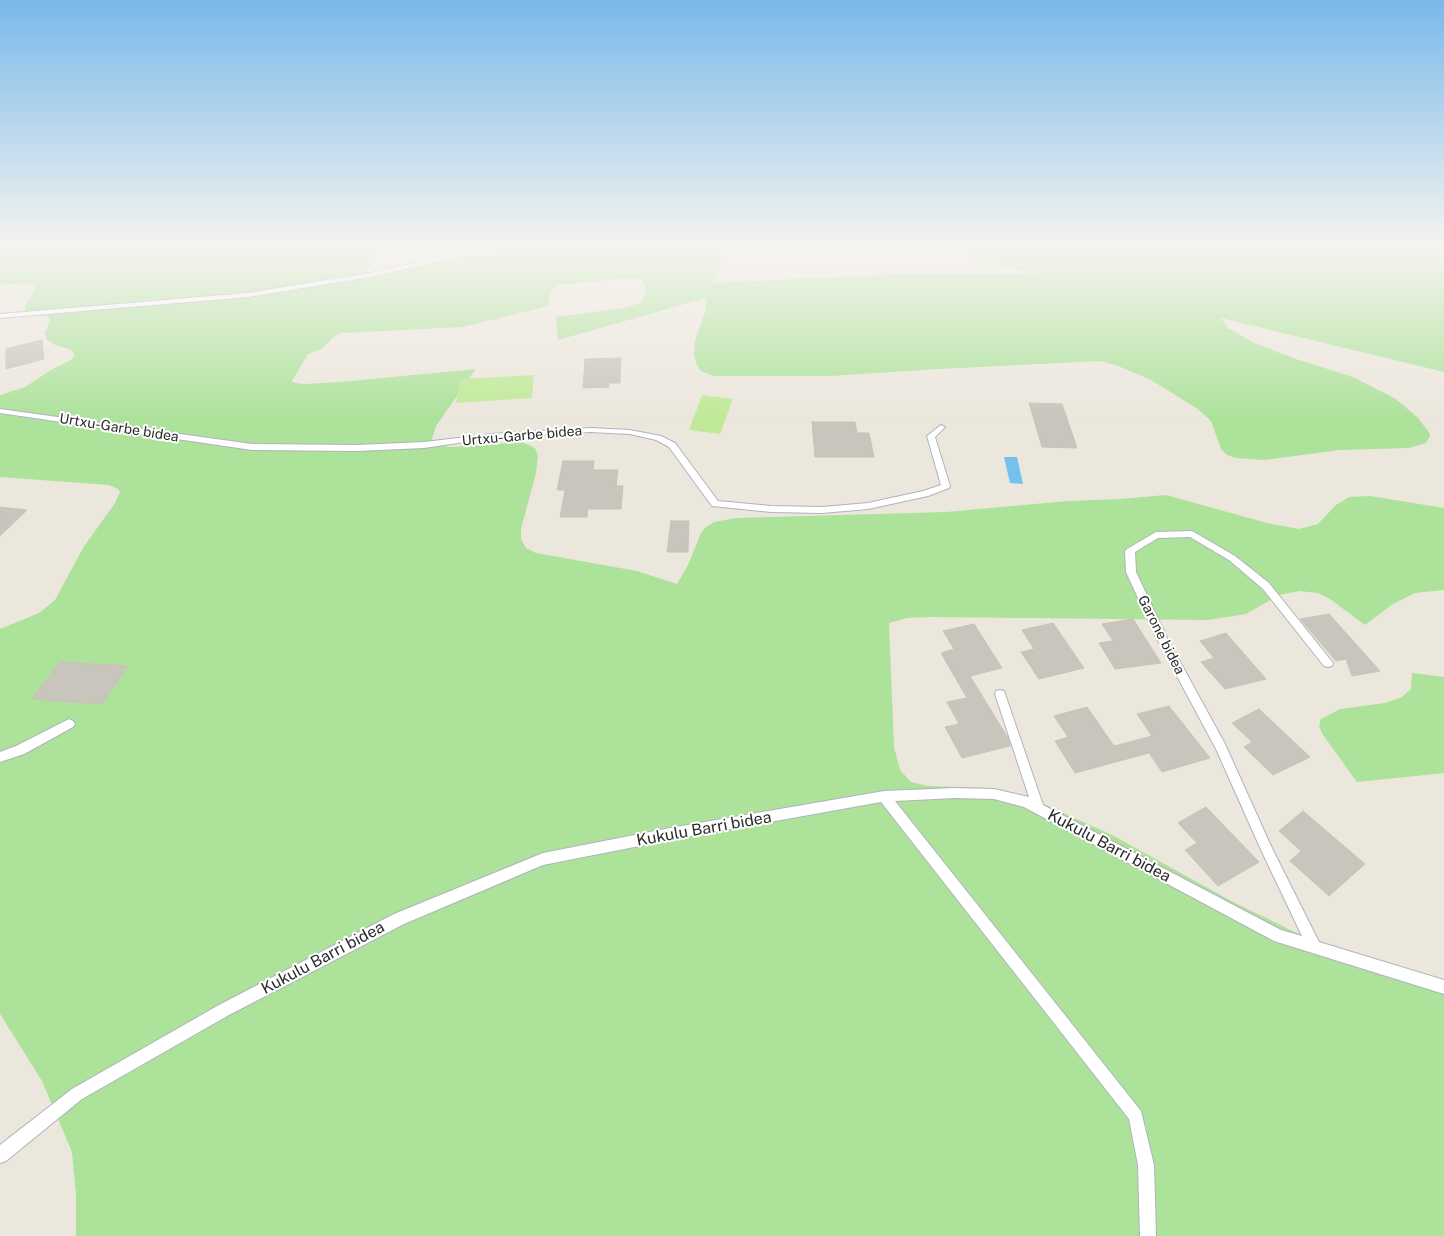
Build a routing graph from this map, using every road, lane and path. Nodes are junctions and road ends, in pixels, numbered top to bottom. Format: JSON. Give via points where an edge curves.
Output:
{"nodes":[{"id":1,"x":145,"y":304,"type":"edge"},
{"id":2,"x":0,"y":316,"type":"edge"},
{"id":3,"x":0,"y":411,"type":"edge"},
{"id":4,"x":941,"y":427,"type":"dead end"},
{"id":5,"x":1328,"y":663,"type":"dead end"},
{"id":6,"x":1000,"y":694,"type":"dead end"},
{"id":7,"x":69,"y":724,"type":"dead end"},
{"id":8,"x":0,"y":757,"type":"edge"},
{"id":9,"x":884,"y":796,"type":"junction"},
{"id":10,"x":1038,"y":808,"type":"junction"},
{"id":11,"x":1314,"y":946,"type":"junction"},
{"id":12,"x":1444,"y":987,"type":"edge"},
{"id":13,"x":0,"y":1155,"type":"edge"},
{"id":14,"x":1148,"y":1236,"type":"edge"}],
"edges":[{"from":1,"to":2,"type":"lane"},
{"from":3,"to":4,"type":"lane","name":"Urtxu-Garbe bidea","via":[[252,446],[357,448],[590,430],[630,432],[658,438],[672,445],[715,504],[796,510],[868,506],[925,494],[946,486],[931,436]]},
{"from":5,"to":11,"type":"lane","name":"Garone bidea","via":[[1266,586],[1232,558],[1192,534],[1156,534],[1130,551],[1131,572],[1161,637],[1221,747]]},
{"from":6,"to":10,"type":"lane"},
{"from":7,"to":8,"type":"lane"},
{"from":9,"to":10,"type":"lane","name":"Kukulu Barri bidea","via":[[994,794]]},
{"from":9,"to":13,"type":"lane","name":"Kukulu Barri bidea","via":[[543,859],[398,919],[224,1010],[77,1094]]},
{"from":9,"to":14,"type":"lane","via":[[1136,1116],[1146,1165]]},
{"from":10,"to":11,"type":"lane","name":"Kukulu Barri bidea","via":[[1279,936]]},
{"from":11,"to":12,"type":"lane","name":"Kukulu Barri bidea"}]}
